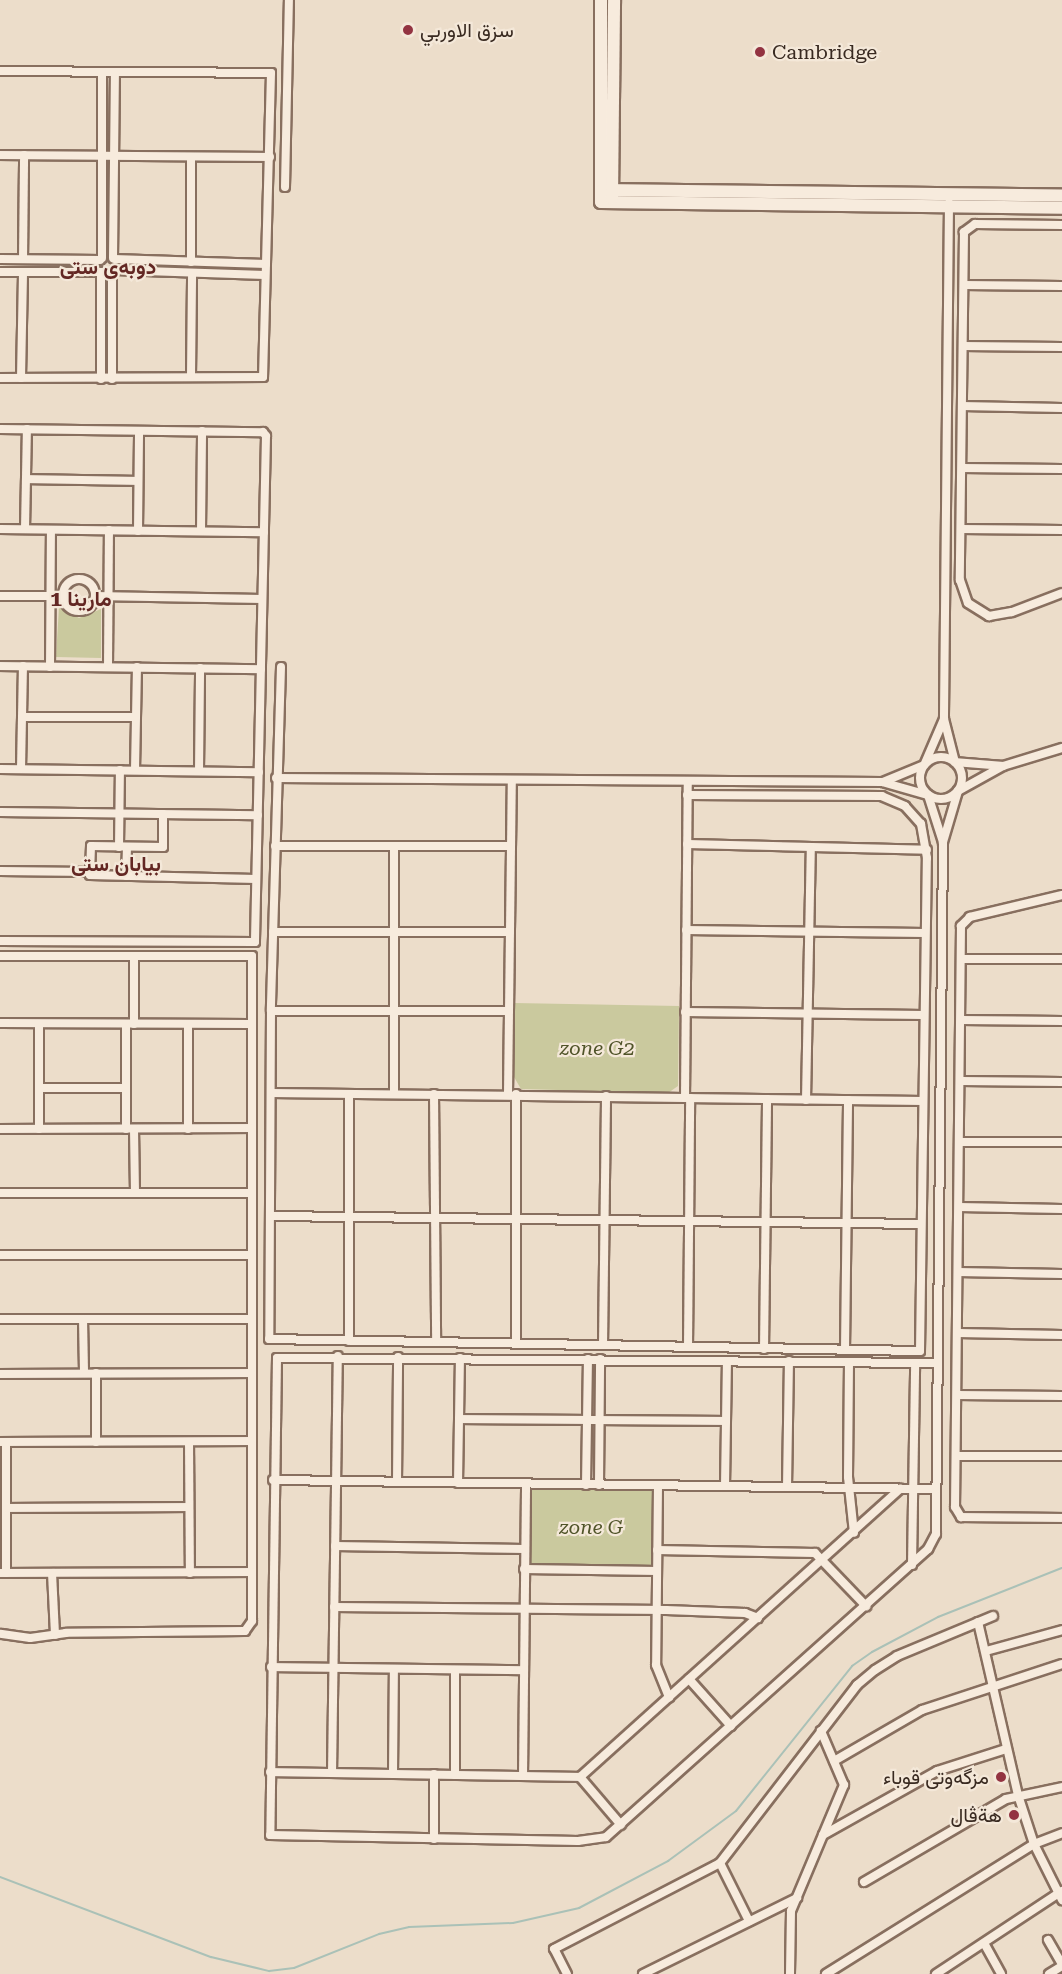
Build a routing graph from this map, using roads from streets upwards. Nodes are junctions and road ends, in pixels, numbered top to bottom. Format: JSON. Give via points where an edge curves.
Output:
{"nodes":[{"id":1,"x":289,"y":0,"type":"edge"},
{"id":2,"x":601,"y":0,"type":"edge"},
{"id":3,"x":614,"y":0,"type":"edge"},
{"id":4,"x":0,"y":71,"type":"edge"},
{"id":5,"x":102,"y":72,"type":"junction"},
{"id":6,"x":115,"y":72,"type":"junction"},
{"id":7,"x":0,"y":155,"type":"edge"},
{"id":8,"x":24,"y":155,"type":"junction"},
{"id":9,"x":102,"y":156,"type":"junction"},
{"id":10,"x":114,"y":156,"type":"junction"},
{"id":11,"x":191,"y":157,"type":"junction"},
{"id":12,"x":270,"y":157,"type":"junction"},
{"id":13,"x":285,"y":187,"type":"dead end"},
{"id":14,"x":608,"y":194,"type":"junction"},
{"id":15,"x":1062,"y":196,"type":"edge"},
{"id":16,"x":949,"y":200,"type":"junction"},
{"id":17,"x":1062,"y":208,"type":"edge"},
{"id":18,"x":1062,"y":225,"type":"edge"},
{"id":19,"x":0,"y":259,"type":"edge"},
{"id":20,"x":101,"y":259,"type":"junction"},
{"id":21,"x":113,"y":259,"type":"junction"},
{"id":22,"x":23,"y":260,"type":"junction"},
{"id":23,"x":191,"y":262,"type":"junction"},
{"id":24,"x":266,"y":264,"type":"junction"},
{"id":25,"x":0,"y":272,"type":"edge"},
{"id":26,"x":100,"y":272,"type":"junction"},
{"id":27,"x":114,"y":272,"type":"junction"},
{"id":28,"x":22,"y":273,"type":"junction"},
{"id":29,"x":192,"y":274,"type":"junction"},
{"id":30,"x":266,"y":275,"type":"junction"},
{"id":31,"x":964,"y":285,"type":"junction"},
{"id":32,"x":1062,"y":286,"type":"edge"},
{"id":33,"x":963,"y":346,"type":"junction"},
{"id":34,"x":1062,"y":347,"type":"edge"},
{"id":35,"x":191,"y":376,"type":"junction"},
{"id":36,"x":0,"y":378,"type":"edge"},
{"id":37,"x":21,"y":378,"type":"junction"},
{"id":38,"x":101,"y":379,"type":"junction"},
{"id":39,"x":112,"y":380,"type":"junction"},
{"id":40,"x":962,"y":406,"type":"junction"},
{"id":41,"x":1062,"y":408,"type":"edge"},
{"id":42,"x":0,"y":429,"type":"edge"},
{"id":43,"x":27,"y":429,"type":"junction"},
{"id":44,"x":139,"y":431,"type":"junction"},
{"id":45,"x":202,"y":431,"type":"junction"},
{"id":46,"x":962,"y":468,"type":"junction"},
{"id":47,"x":1062,"y":469,"type":"edge"},
{"id":48,"x":26,"y":479,"type":"junction"},
{"id":49,"x":138,"y":481,"type":"junction"},
{"id":50,"x":0,"y":529,"type":"edge"},
{"id":51,"x":961,"y":529,"type":"junction"},
{"id":52,"x":25,"y":530,"type":"junction"},
{"id":53,"x":51,"y":530,"type":"junction"},
{"id":54,"x":109,"y":530,"type":"junction"},
{"id":55,"x":1062,"y":530,"type":"edge"},
{"id":56,"x":138,"y":531,"type":"junction"},
{"id":57,"x":201,"y":531,"type":"junction"},
{"id":58,"x":264,"y":532,"type":"junction"},
{"id":59,"x":1062,"y":592,"type":"edge"},
{"id":60,"x":0,"y":596,"type":"edge"},
{"id":61,"x":51,"y":596,"type":"junction"},
{"id":62,"x":63,"y":596,"type":"junction"},
{"id":63,"x":95,"y":596,"type":"junction"},
{"id":64,"x":109,"y":596,"type":"junction"},
{"id":65,"x":262,"y":600,"type":"junction"},
{"id":66,"x":0,"y":666,"type":"edge"},
{"id":67,"x":23,"y":666,"type":"junction"},
{"id":68,"x":50,"y":667,"type":"junction"},
{"id":69,"x":108,"y":667,"type":"junction"},
{"id":70,"x":137,"y":667,"type":"junction"},
{"id":71,"x":281,"y":667,"type":"dead end"},
{"id":72,"x":200,"y":668,"type":"junction"},
{"id":73,"x":261,"y":669,"type":"junction"},
{"id":74,"x":22,"y":717,"type":"junction"},
{"id":75,"x":136,"y":717,"type":"junction"},
{"id":76,"x":944,"y":719,"type":"junction"},
{"id":77,"x":1062,"y":748,"type":"edge"},
{"id":78,"x":955,"y":762,"type":"junction"},
{"id":79,"x":924,"y":765,"type":"junction"},
{"id":80,"x":1003,"y":766,"type":"junction"},
{"id":81,"x":0,"y":769,"type":"edge"},
{"id":82,"x":21,"y":769,"type":"junction"},
{"id":83,"x":120,"y":770,"type":"junction"},
{"id":84,"x":135,"y":770,"type":"junction"},
{"id":85,"x":199,"y":771,"type":"junction"},
{"id":86,"x":259,"y":772,"type":"junction"},
{"id":87,"x":276,"y":778,"type":"junction"},
{"id":88,"x":512,"y":782,"type":"junction"},
{"id":89,"x":688,"y":782,"type":"junction"},
{"id":90,"x":882,"y":782,"type":"junction"},
{"id":91,"x":958,"y":791,"type":"junction"},
{"id":92,"x":687,"y":795,"type":"junction"},
{"id":93,"x":928,"y":795,"type":"junction"},
{"id":94,"x":0,"y":813,"type":"edge"},
{"id":95,"x":119,"y":813,"type":"junction"},
{"id":96,"x":163,"y":814,"type":"junction"},
{"id":97,"x":258,"y":815,"type":"junction"},
{"id":98,"x":943,"y":842,"type":"junction"},
{"id":99,"x":687,"y":844,"type":"junction"},
{"id":100,"x":275,"y":846,"type":"junction"},
{"id":101,"x":394,"y":846,"type":"junction"},
{"id":102,"x":510,"y":846,"type":"junction"},
{"id":103,"x":123,"y":847,"type":"junction"},
{"id":104,"x":811,"y":847,"type":"junction"},
{"id":105,"x":927,"y":850,"type":"junction"},
{"id":106,"x":0,"y":871,"type":"edge"},
{"id":107,"x":90,"y":872,"type":"junction"},
{"id":108,"x":126,"y":876,"type":"junction"},
{"id":109,"x":256,"y":879,"type":"junction"},
{"id":110,"x":1062,"y":895,"type":"edge"},
{"id":111,"x":686,"y":930,"type":"junction"},
{"id":112,"x":394,"y":931,"type":"junction"},
{"id":113,"x":273,"y":932,"type":"junction"},
{"id":114,"x":510,"y":932,"type":"junction"},
{"id":115,"x":809,"y":932,"type":"junction"},
{"id":116,"x":925,"y":933,"type":"junction"},
{"id":117,"x":0,"y":941,"type":"edge"},
{"id":118,"x":0,"y":956,"type":"edge"},
{"id":119,"x":134,"y":956,"type":"junction"},
{"id":120,"x":961,"y":959,"type":"junction"},
{"id":121,"x":1062,"y":959,"type":"edge"},
{"id":122,"x":271,"y":1011,"type":"junction"},
{"id":123,"x":509,"y":1011,"type":"junction"},
{"id":124,"x":394,"y":1012,"type":"junction"},
{"id":125,"x":686,"y":1012,"type":"junction"},
{"id":126,"x":807,"y":1013,"type":"junction"},
{"id":127,"x":923,"y":1015,"type":"junction"},
{"id":128,"x":960,"y":1020,"type":"junction"},
{"id":129,"x":1062,"y":1021,"type":"edge"},
{"id":130,"x":0,"y":1023,"type":"edge"},
{"id":131,"x":39,"y":1023,"type":"junction"},
{"id":132,"x":130,"y":1024,"type":"junction"},
{"id":133,"x":188,"y":1024,"type":"junction"},
{"id":134,"x":251,"y":1024,"type":"junction"},
{"id":135,"x":961,"y":1081,"type":"junction"},
{"id":136,"x":1062,"y":1082,"type":"edge"},
{"id":137,"x":126,"y":1088,"type":"junction"},
{"id":138,"x":39,"y":1089,"type":"junction"},
{"id":139,"x":271,"y":1093,"type":"junction"},
{"id":140,"x":349,"y":1094,"type":"junction"},
{"id":141,"x":394,"y":1094,"type":"junction"},
{"id":142,"x":434,"y":1094,"type":"junction"},
{"id":143,"x":512,"y":1094,"type":"junction"},
{"id":144,"x":606,"y":1096,"type":"junction"},
{"id":145,"x":687,"y":1098,"type":"junction"},
{"id":146,"x":767,"y":1099,"type":"junction"},
{"id":147,"x":806,"y":1100,"type":"junction"},
{"id":148,"x":848,"y":1100,"type":"junction"},
{"id":149,"x":923,"y":1101,"type":"junction"},
{"id":150,"x":251,"y":1128,"type":"junction"},
{"id":151,"x":0,"y":1129,"type":"edge"},
{"id":152,"x":39,"y":1129,"type":"junction"},
{"id":153,"x":130,"y":1129,"type":"junction"},
{"id":154,"x":188,"y":1129,"type":"junction"},
{"id":155,"x":959,"y":1142,"type":"junction"},
{"id":156,"x":1062,"y":1142,"type":"edge"},
{"id":157,"x":0,"y":1192,"type":"edge"},
{"id":158,"x":251,"y":1192,"type":"junction"},
{"id":159,"x":135,"y":1193,"type":"junction"},
{"id":160,"x":959,"y":1207,"type":"junction"},
{"id":161,"x":1062,"y":1209,"type":"edge"},
{"id":162,"x":270,"y":1216,"type":"junction"},
{"id":163,"x":350,"y":1218,"type":"junction"},
{"id":164,"x":433,"y":1219,"type":"junction"},
{"id":165,"x":516,"y":1220,"type":"junction"},
{"id":166,"x":606,"y":1222,"type":"junction"},
{"id":167,"x":690,"y":1223,"type":"junction"},
{"id":168,"x":766,"y":1224,"type":"junction"},
{"id":169,"x":921,"y":1224,"type":"junction"},
{"id":170,"x":846,"y":1225,"type":"junction"},
{"id":171,"x":0,"y":1255,"type":"edge"},
{"id":172,"x":251,"y":1255,"type":"junction"},
{"id":173,"x":958,"y":1272,"type":"junction"},
{"id":174,"x":1062,"y":1274,"type":"edge"},
{"id":175,"x":0,"y":1319,"type":"edge"},
{"id":176,"x":83,"y":1319,"type":"junction"},
{"id":177,"x":251,"y":1319,"type":"junction"},
{"id":178,"x":958,"y":1333,"type":"junction"},
{"id":179,"x":1062,"y":1335,"type":"edge"},
{"id":180,"x":349,"y":1341,"type":"junction"},
{"id":181,"x":436,"y":1342,"type":"junction"},
{"id":182,"x":516,"y":1344,"type":"junction"},
{"id":183,"x":603,"y":1346,"type":"junction"},
{"id":184,"x":688,"y":1347,"type":"junction"},
{"id":185,"x":764,"y":1349,"type":"junction"},
{"id":186,"x":845,"y":1350,"type":"junction"},
{"id":187,"x":338,"y":1356,"type":"junction"},
{"id":188,"x":398,"y":1357,"type":"junction"},
{"id":189,"x":460,"y":1358,"type":"junction"},
{"id":190,"x":588,"y":1359,"type":"junction"},
{"id":191,"x":600,"y":1359,"type":"junction"},
{"id":192,"x":727,"y":1361,"type":"junction"},
{"id":193,"x":789,"y":1361,"type":"junction"},
{"id":194,"x":849,"y":1362,"type":"junction"},
{"id":195,"x":915,"y":1363,"type":"junction"},
{"id":196,"x":936,"y":1363,"type":"junction"},
{"id":197,"x":84,"y":1373,"type":"junction"},
{"id":198,"x":96,"y":1373,"type":"junction"},
{"id":199,"x":251,"y":1373,"type":"junction"},
{"id":200,"x":0,"y":1374,"type":"edge"},
{"id":201,"x":957,"y":1395,"type":"junction"},
{"id":202,"x":1062,"y":1396,"type":"edge"},
{"id":203,"x":459,"y":1419,"type":"junction"},
{"id":204,"x":587,"y":1420,"type":"junction"},
{"id":205,"x":599,"y":1420,"type":"junction"},
{"id":206,"x":726,"y":1421,"type":"junction"},
{"id":207,"x":3,"y":1442,"type":"edge"},
{"id":208,"x":96,"y":1442,"type":"junction"},
{"id":209,"x":189,"y":1442,"type":"junction"},
{"id":210,"x":251,"y":1442,"type":"junction"},
{"id":211,"x":956,"y":1456,"type":"junction"},
{"id":212,"x":1062,"y":1456,"type":"edge"},
{"id":213,"x":273,"y":1480,"type":"junction"},
{"id":214,"x":336,"y":1481,"type":"junction"},
{"id":215,"x":397,"y":1482,"type":"junction"},
{"id":216,"x":458,"y":1483,"type":"junction"},
{"id":217,"x":526,"y":1484,"type":"junction"},
{"id":218,"x":586,"y":1485,"type":"junction"},
{"id":219,"x":599,"y":1485,"type":"junction"},
{"id":220,"x":658,"y":1486,"type":"junction"},
{"id":221,"x":725,"y":1486,"type":"junction"},
{"id":222,"x":787,"y":1487,"type":"junction"},
{"id":223,"x":851,"y":1488,"type":"junction"},
{"id":224,"x":900,"y":1489,"type":"junction"},
{"id":225,"x":913,"y":1489,"type":"junction"},
{"id":226,"x":934,"y":1489,"type":"junction"},
{"id":227,"x":189,"y":1507,"type":"junction"},
{"id":228,"x":6,"y":1508,"type":"junction"},
{"id":229,"x":1062,"y":1518,"type":"edge"},
{"id":230,"x":854,"y":1533,"type":"junction"},
{"id":231,"x":335,"y":1546,"type":"junction"},
{"id":232,"x":524,"y":1549,"type":"junction"},
{"id":233,"x":657,"y":1550,"type":"junction"},
{"id":234,"x":825,"y":1559,"type":"junction"},
{"id":235,"x":912,"y":1564,"type":"junction"},
{"id":236,"x":524,"y":1569,"type":"junction"},
{"id":237,"x":657,"y":1571,"type":"junction"},
{"id":238,"x":252,"y":1572,"type":"junction"},
{"id":239,"x":3,"y":1573,"type":"edge"},
{"id":240,"x":52,"y":1573,"type":"junction"},
{"id":241,"x":190,"y":1573,"type":"junction"},
{"id":242,"x":334,"y":1606,"type":"junction"},
{"id":243,"x":866,"y":1606,"type":"junction"},
{"id":244,"x":523,"y":1610,"type":"junction"},
{"id":245,"x":656,"y":1611,"type":"junction"},
{"id":246,"x":993,"y":1616,"type":"dead end"},
{"id":247,"x":758,"y":1618,"type":"junction"},
{"id":248,"x":978,"y":1622,"type":"junction"},
{"id":249,"x":1062,"y":1630,"type":"edge"},
{"id":250,"x":0,"y":1634,"type":"edge"},
{"id":251,"x":55,"y":1635,"type":"junction"},
{"id":252,"x":986,"y":1651,"type":"junction"},
{"id":253,"x":1062,"y":1664,"type":"edge"},
{"id":254,"x":271,"y":1667,"type":"junction"},
{"id":255,"x":333,"y":1668,"type":"junction"},
{"id":256,"x":394,"y":1669,"type":"junction"},
{"id":257,"x":455,"y":1670,"type":"junction"},
{"id":258,"x":523,"y":1670,"type":"junction"},
{"id":259,"x":689,"y":1679,"type":"junction"},
{"id":260,"x":994,"y":1685,"type":"junction"},
{"id":261,"x":669,"y":1697,"type":"junction"},
{"id":262,"x":731,"y":1726,"type":"junction"},
{"id":263,"x":821,"y":1731,"type":"junction"},
{"id":264,"x":1006,"y":1749,"type":"junction"},
{"id":265,"x":834,"y":1761,"type":"junction"},
{"id":266,"x":270,"y":1772,"type":"junction"},
{"id":267,"x":332,"y":1773,"type":"junction"},
{"id":268,"x":393,"y":1774,"type":"junction"},
{"id":269,"x":434,"y":1774,"type":"junction"},
{"id":270,"x":455,"y":1775,"type":"junction"},
{"id":271,"x":523,"y":1776,"type":"junction"},
{"id":272,"x":580,"y":1777,"type":"junction"},
{"id":273,"x":1062,"y":1787,"type":"edge"},
{"id":274,"x":1018,"y":1795,"type":"junction"},
{"id":275,"x":621,"y":1824,"type":"junction"},
{"id":276,"x":1062,"y":1833,"type":"edge"},
{"id":277,"x":823,"y":1835,"type":"junction"},
{"id":278,"x":434,"y":1839,"type":"junction"},
{"id":279,"x":1034,"y":1844,"type":"junction"},
{"id":280,"x":720,"y":1863,"type":"junction"},
{"id":281,"x":864,"y":1882,"type":"dead end"},
{"id":282,"x":1061,"y":1895,"type":"edge"},
{"id":283,"x":797,"y":1898,"type":"junction"},
{"id":284,"x":749,"y":1921,"type":"junction"},
{"id":285,"x":1048,"y":1940,"type":"dead end"},
{"id":286,"x":984,"y":1943,"type":"junction"},
{"id":287,"x":1062,"y":1966,"type":"edge"},
{"id":288,"x":790,"y":1972,"type":"edge"},
{"id":289,"x":567,"y":1974,"type":"edge"},
{"id":290,"x":643,"y":1974,"type":"edge"},
{"id":291,"x":781,"y":1974,"type":"edge"},
{"id":292,"x":826,"y":1974,"type":"edge"},
{"id":293,"x":936,"y":1974,"type":"edge"},
{"id":294,"x":1001,"y":1974,"type":"edge"},
{"id":295,"x":1049,"y":1974,"type":"edge"}],
"edges":[{"from":1,"to":13,"type":"street"},
{"from":2,"to":14,"type":"street"},
{"from":3,"to":14,"type":"street"},
{"from":4,"to":5,"type":"street"},
{"from":5,"to":6,"type":"street"},
{"from":5,"to":9,"type":"street"},
{"from":6,"to":10,"type":"street"},
{"from":6,"to":12,"type":"street","via":[[271,73]]},
{"from":7,"to":8,"type":"street"},
{"from":8,"to":9,"type":"street"},
{"from":8,"to":22,"type":"street"},
{"from":9,"to":10,"type":"street"},
{"from":9,"to":20,"type":"street"},
{"from":10,"to":11,"type":"street"},
{"from":10,"to":21,"type":"street"},
{"from":11,"to":12,"type":"street"},
{"from":11,"to":23,"type":"street"},
{"from":12,"to":24,"type":"street"},
{"from":14,"to":16,"type":"street"},
{"from":15,"to":16,"type":"street"},
{"from":16,"to":17,"type":"street"},
{"from":16,"to":76,"type":"street"},
{"from":18,"to":31,"type":"street","via":[[970,225],[964,232]]},
{"from":19,"to":22,"type":"street"},
{"from":20,"to":21,"type":"street"},
{"from":20,"to":22,"type":"street"},
{"from":20,"to":26,"type":"street"},
{"from":21,"to":23,"type":"street"},
{"from":21,"to":27,"type":"street"},
{"from":23,"to":24,"type":"street"},
{"from":24,"to":30,"type":"street"},
{"from":25,"to":28,"type":"street"},
{"from":26,"to":27,"type":"street"},
{"from":26,"to":28,"type":"street"},
{"from":26,"to":38,"type":"street"},
{"from":27,"to":29,"type":"street"},
{"from":27,"to":39,"type":"street"},
{"from":28,"to":37,"type":"street"},
{"from":29,"to":30,"type":"street"},
{"from":29,"to":35,"type":"street"},
{"from":30,"to":35,"type":"street","via":[[263,377]]},
{"from":31,"to":32,"type":"street"},
{"from":31,"to":33,"type":"street"},
{"from":33,"to":34,"type":"street"},
{"from":33,"to":40,"type":"street"},
{"from":35,"to":39,"type":"street"},
{"from":36,"to":37,"type":"street"},
{"from":37,"to":38,"type":"street"},
{"from":38,"to":39,"type":"street"},
{"from":40,"to":41,"type":"street"},
{"from":40,"to":46,"type":"street"},
{"from":42,"to":43,"type":"street"},
{"from":43,"to":44,"type":"street"},
{"from":43,"to":48,"type":"street"},
{"from":44,"to":45,"type":"street"},
{"from":44,"to":49,"type":"street"},
{"from":45,"to":57,"type":"street"},
{"from":45,"to":58,"type":"street","via":[[266,434]]},
{"from":46,"to":47,"type":"street"},
{"from":46,"to":51,"type":"street"},
{"from":48,"to":49,"type":"street"},
{"from":48,"to":52,"type":"street"},
{"from":49,"to":56,"type":"street"},
{"from":50,"to":52,"type":"street"},
{"from":51,"to":55,"type":"street"},
{"from":51,"to":59,"type":"street","via":[[961,588],[976,611],[1002,615]]},
{"from":52,"to":53,"type":"street"},
{"from":53,"to":54,"type":"street"},
{"from":53,"to":61,"type":"street"},
{"from":54,"to":56,"type":"street"},
{"from":54,"to":64,"type":"street"},
{"from":56,"to":57,"type":"street"},
{"from":57,"to":58,"type":"street"},
{"from":58,"to":65,"type":"street"},
{"from":60,"to":61,"type":"street"},
{"from":61,"to":62,"type":"street"},
{"from":61,"to":68,"type":"street"},
{"from":62,"to":63,"type":"street","via":[[66,605],[81,611],[90,607]]},
{"from":62,"to":63,"type":"street","via":[[66,586],[79,579],[89,582]]},
{"from":63,"to":64,"type":"street"},
{"from":64,"to":65,"type":"street"},
{"from":64,"to":69,"type":"street"},
{"from":65,"to":73,"type":"street"},
{"from":66,"to":67,"type":"street"},
{"from":67,"to":68,"type":"street"},
{"from":67,"to":74,"type":"street"},
{"from":68,"to":69,"type":"street"},
{"from":69,"to":70,"type":"street"},
{"from":70,"to":72,"type":"street"},
{"from":70,"to":75,"type":"street"},
{"from":71,"to":87,"type":"street"},
{"from":72,"to":73,"type":"street"},
{"from":72,"to":85,"type":"street"},
{"from":73,"to":86,"type":"street"},
{"from":74,"to":75,"type":"street"},
{"from":74,"to":82,"type":"street"},
{"from":75,"to":84,"type":"street"},
{"from":76,"to":78,"type":"street"},
{"from":76,"to":79,"type":"street"},
{"from":77,"to":80,"type":"street"},
{"from":78,"to":79,"type":"street","via":[[939,757]]},
{"from":78,"to":80,"type":"street"},
{"from":78,"to":91,"type":"street","via":[[963,776]]},
{"from":79,"to":90,"type":"street"},
{"from":79,"to":93,"type":"street","via":[[920,778]]},
{"from":80,"to":91,"type":"street"},
{"from":81,"to":82,"type":"street"},
{"from":82,"to":83,"type":"street"},
{"from":83,"to":84,"type":"street"},
{"from":83,"to":95,"type":"street"},
{"from":84,"to":85,"type":"street"},
{"from":85,"to":86,"type":"street"},
{"from":86,"to":97,"type":"street"},
{"from":87,"to":88,"type":"street"},
{"from":87,"to":100,"type":"street"},
{"from":88,"to":89,"type":"street"},
{"from":88,"to":102,"type":"street"},
{"from":89,"to":90,"type":"street"},
{"from":89,"to":92,"type":"street"},
{"from":90,"to":93,"type":"street"},
{"from":91,"to":93,"type":"street","via":[[944,799]]},
{"from":91,"to":98,"type":"street"},
{"from":92,"to":99,"type":"street"},
{"from":92,"to":105,"type":"street","via":[[882,796],[906,806],[916,818]]},
{"from":93,"to":98,"type":"street"},
{"from":94,"to":95,"type":"street"},
{"from":95,"to":96,"type":"street"},
{"from":95,"to":103,"type":"street"},
{"from":96,"to":97,"type":"street"},
{"from":96,"to":103,"type":"street","via":[[163,847]]},
{"from":97,"to":109,"type":"street"},
{"from":98,"to":196,"type":"street"},
{"from":99,"to":104,"type":"street"},
{"from":99,"to":111,"type":"street"},
{"from":100,"to":101,"type":"street"},
{"from":100,"to":113,"type":"street"},
{"from":101,"to":102,"type":"street"},
{"from":101,"to":112,"type":"street"},
{"from":102,"to":114,"type":"street"},
{"from":103,"to":107,"type":"street","via":[[91,846]]},
{"from":103,"to":108,"type":"street"},
{"from":104,"to":105,"type":"street"},
{"from":104,"to":115,"type":"street"},
{"from":105,"to":116,"type":"street"},
{"from":106,"to":107,"type":"street"},
{"from":107,"to":108,"type":"street","via":[[90,876]]},
{"from":108,"to":109,"type":"street"},
{"from":109,"to":117,"type":"street","via":[[255,942]]},
{"from":110,"to":120,"type":"street","via":[[970,917],[961,926]]},
{"from":111,"to":115,"type":"street"},
{"from":111,"to":125,"type":"street"},
{"from":112,"to":113,"type":"street"},
{"from":112,"to":114,"type":"street"},
{"from":112,"to":124,"type":"street"},
{"from":113,"to":122,"type":"street"},
{"from":114,"to":123,"type":"street"},
{"from":115,"to":116,"type":"street"},
{"from":115,"to":126,"type":"street"},
{"from":116,"to":127,"type":"street"},
{"from":118,"to":119,"type":"street"},
{"from":119,"to":132,"type":"street"},
{"from":119,"to":134,"type":"street","via":[[252,956]]},
{"from":120,"to":121,"type":"street"},
{"from":120,"to":128,"type":"street"},
{"from":122,"to":124,"type":"street"},
{"from":122,"to":139,"type":"street"},
{"from":123,"to":124,"type":"street"},
{"from":123,"to":143,"type":"street"},
{"from":124,"to":141,"type":"street"},
{"from":125,"to":126,"type":"street"},
{"from":125,"to":145,"type":"street"},
{"from":126,"to":127,"type":"street"},
{"from":126,"to":147,"type":"street"},
{"from":127,"to":149,"type":"street"},
{"from":128,"to":129,"type":"street"},
{"from":128,"to":135,"type":"street"},
{"from":130,"to":131,"type":"street"},
{"from":131,"to":132,"type":"street"},
{"from":131,"to":138,"type":"street"},
{"from":132,"to":133,"type":"street"},
{"from":132,"to":137,"type":"street"},
{"from":133,"to":134,"type":"street"},
{"from":133,"to":154,"type":"street"},
{"from":134,"to":150,"type":"street"},
{"from":135,"to":136,"type":"street"},
{"from":135,"to":155,"type":"street"},
{"from":137,"to":138,"type":"street"},
{"from":137,"to":153,"type":"street"},
{"from":138,"to":152,"type":"street"},
{"from":139,"to":140,"type":"street"},
{"from":139,"to":162,"type":"street"},
{"from":140,"to":141,"type":"street"},
{"from":140,"to":163,"type":"street"},
{"from":141,"to":142,"type":"street"},
{"from":142,"to":143,"type":"street"},
{"from":142,"to":164,"type":"street"},
{"from":143,"to":144,"type":"street"},
{"from":143,"to":165,"type":"street"},
{"from":144,"to":145,"type":"street"},
{"from":144,"to":166,"type":"street"},
{"from":145,"to":146,"type":"street"},
{"from":145,"to":167,"type":"street"},
{"from":146,"to":147,"type":"street"},
{"from":146,"to":168,"type":"street"},
{"from":147,"to":148,"type":"street"},
{"from":148,"to":149,"type":"street"},
{"from":148,"to":170,"type":"street"},
{"from":149,"to":169,"type":"street"},
{"from":150,"to":154,"type":"street"},
{"from":150,"to":158,"type":"street"},
{"from":151,"to":152,"type":"street"},
{"from":152,"to":153,"type":"street"},
{"from":153,"to":154,"type":"street"},
{"from":153,"to":159,"type":"street"},
{"from":155,"to":156,"type":"street"},
{"from":155,"to":160,"type":"street"},
{"from":157,"to":159,"type":"street"},
{"from":158,"to":159,"type":"street"},
{"from":158,"to":172,"type":"street"},
{"from":160,"to":161,"type":"street"},
{"from":160,"to":173,"type":"street"},
{"from":162,"to":163,"type":"street"},
{"from":162,"to":180,"type":"street","via":[[269,1339]]},
{"from":163,"to":164,"type":"street"},
{"from":163,"to":180,"type":"street"},
{"from":164,"to":165,"type":"street"},
{"from":164,"to":181,"type":"street"},
{"from":165,"to":166,"type":"street"},
{"from":165,"to":182,"type":"street"},
{"from":166,"to":167,"type":"street"},
{"from":166,"to":183,"type":"street"},
{"from":167,"to":168,"type":"street"},
{"from":167,"to":184,"type":"street"},
{"from":168,"to":170,"type":"street"},
{"from":168,"to":185,"type":"street"},
{"from":169,"to":170,"type":"street"},
{"from":169,"to":186,"type":"street","via":[[920,1351]]},
{"from":170,"to":186,"type":"street"},
{"from":171,"to":172,"type":"street"},
{"from":172,"to":177,"type":"street"},
{"from":173,"to":174,"type":"street"},
{"from":173,"to":178,"type":"street"},
{"from":175,"to":176,"type":"street"},
{"from":176,"to":177,"type":"street"},
{"from":176,"to":197,"type":"street"},
{"from":177,"to":199,"type":"street"},
{"from":178,"to":179,"type":"street"},
{"from":178,"to":201,"type":"street"},
{"from":180,"to":181,"type":"street"},
{"from":181,"to":182,"type":"street"},
{"from":182,"to":183,"type":"street"},
{"from":183,"to":184,"type":"street"},
{"from":184,"to":185,"type":"street"},
{"from":185,"to":186,"type":"street"},
{"from":187,"to":188,"type":"street"},
{"from":187,"to":213,"type":"street","via":[[286,1355],[276,1360]]},
{"from":187,"to":214,"type":"street"},
{"from":188,"to":189,"type":"street"},
{"from":188,"to":215,"type":"street"},
{"from":189,"to":190,"type":"street"},
{"from":189,"to":203,"type":"street"},
{"from":190,"to":191,"type":"street"},
{"from":190,"to":204,"type":"street"},
{"from":191,"to":192,"type":"street"},
{"from":191,"to":205,"type":"street"},
{"from":192,"to":193,"type":"street"},
{"from":192,"to":206,"type":"street"},
{"from":193,"to":194,"type":"street"},
{"from":193,"to":222,"type":"street"},
{"from":194,"to":195,"type":"street"},
{"from":194,"to":223,"type":"street"},
{"from":195,"to":196,"type":"street"},
{"from":195,"to":225,"type":"street"},
{"from":196,"to":226,"type":"street"},
{"from":197,"to":198,"type":"street"},
{"from":197,"to":200,"type":"street"},
{"from":198,"to":199,"type":"street"},
{"from":198,"to":208,"type":"street"},
{"from":199,"to":210,"type":"street"},
{"from":201,"to":202,"type":"street"},
{"from":201,"to":211,"type":"street"},
{"from":203,"to":204,"type":"street"},
{"from":203,"to":216,"type":"street"},
{"from":204,"to":205,"type":"street"},
{"from":204,"to":218,"type":"street"},
{"from":205,"to":206,"type":"street"},
{"from":205,"to":219,"type":"street"},
{"from":206,"to":221,"type":"street"},
{"from":207,"to":208,"type":"street"},
{"from":207,"to":228,"type":"street"},
{"from":208,"to":209,"type":"street"},
{"from":209,"to":210,"type":"street"},
{"from":209,"to":227,"type":"street"},
{"from":210,"to":238,"type":"street"},
{"from":211,"to":212,"type":"street"},
{"from":211,"to":229,"type":"street","via":[[955,1507],[962,1517]]},
{"from":213,"to":214,"type":"street"},
{"from":213,"to":254,"type":"street"},
{"from":214,"to":215,"type":"street"},
{"from":214,"to":231,"type":"street"},
{"from":215,"to":216,"type":"street"},
{"from":216,"to":217,"type":"street"},
{"from":217,"to":218,"type":"street"},
{"from":217,"to":232,"type":"street"},
{"from":218,"to":219,"type":"street"},
{"from":219,"to":220,"type":"street"},
{"from":220,"to":221,"type":"street"},
{"from":220,"to":233,"type":"street"},
{"from":221,"to":222,"type":"street"},
{"from":222,"to":223,"type":"street"},
{"from":223,"to":224,"type":"street"},
{"from":223,"to":230,"type":"street"},
{"from":224,"to":225,"type":"street"},
{"from":224,"to":230,"type":"street"},
{"from":225,"to":226,"type":"street"},
{"from":225,"to":235,"type":"street"},
{"from":226,"to":235,"type":"street","via":[[936,1534],[928,1549]]},
{"from":227,"to":228,"type":"street"},
{"from":227,"to":241,"type":"street"},
{"from":228,"to":239,"type":"street"},
{"from":230,"to":234,"type":"street"},
{"from":231,"to":232,"type":"street"},
{"from":231,"to":242,"type":"street"},
{"from":232,"to":236,"type":"street"},
{"from":233,"to":234,"type":"street","via":[[815,1553]]},
{"from":233,"to":237,"type":"street"},
{"from":234,"to":243,"type":"street"},
{"from":234,"to":247,"type":"street"},
{"from":235,"to":243,"type":"street"},
{"from":236,"to":237,"type":"street"},
{"from":236,"to":244,"type":"street"},
{"from":237,"to":245,"type":"street"},
{"from":238,"to":241,"type":"street"},
{"from":238,"to":251,"type":"street","via":[[252,1621],[245,1631]]},
{"from":239,"to":240,"type":"street"},
{"from":240,"to":241,"type":"street"},
{"from":240,"to":251,"type":"street"},
{"from":242,"to":244,"type":"street"},
{"from":242,"to":255,"type":"street"},
{"from":243,"to":262,"type":"street"},
{"from":244,"to":245,"type":"street"},
{"from":244,"to":258,"type":"street"},
{"from":245,"to":247,"type":"street","via":[[739,1613]]},
{"from":245,"to":261,"type":"street","via":[[656,1665]]},
{"from":246,"to":248,"type":"street"},
{"from":247,"to":259,"type":"street"},
{"from":248,"to":252,"type":"street"},
{"from":248,"to":263,"type":"street","via":[[897,1656],[875,1670],[857,1685]]},
{"from":249,"to":252,"type":"street"},
{"from":250,"to":251,"type":"street","via":[[30,1638]]},
{"from":252,"to":260,"type":"street"},
{"from":253,"to":260,"type":"street"},
{"from":254,"to":255,"type":"street"},
{"from":254,"to":266,"type":"street"},
{"from":255,"to":256,"type":"street"},
{"from":255,"to":267,"type":"street"},
{"from":256,"to":257,"type":"street"},
{"from":256,"to":268,"type":"street"},
{"from":257,"to":258,"type":"street"},
{"from":257,"to":270,"type":"street"},
{"from":258,"to":271,"type":"street"},
{"from":259,"to":261,"type":"street"},
{"from":259,"to":262,"type":"street"},
{"from":260,"to":264,"type":"street"},
{"from":260,"to":265,"type":"street","via":[[922,1710]]},
{"from":261,"to":272,"type":"street"},
{"from":262,"to":275,"type":"street"},
{"from":263,"to":265,"type":"street"},
{"from":263,"to":280,"type":"street"},
{"from":264,"to":274,"type":"street"},
{"from":264,"to":277,"type":"street","via":[[937,1771]]},
{"from":265,"to":277,"type":"street","via":[[844,1785]]},
{"from":266,"to":267,"type":"street"},
{"from":266,"to":278,"type":"street","via":[[269,1829],[273,1836]]},
{"from":267,"to":268,"type":"street"},
{"from":268,"to":269,"type":"street"},
{"from":269,"to":270,"type":"street"},
{"from":269,"to":278,"type":"street"},
{"from":270,"to":271,"type":"street"},
{"from":271,"to":272,"type":"street"},
{"from":272,"to":275,"type":"street"},
{"from":273,"to":274,"type":"street"},
{"from":274,"to":279,"type":"street"},
{"from":274,"to":281,"type":"street","via":[[962,1823]]},
{"from":275,"to":278,"type":"street","via":[[606,1837],[588,1841]]},
{"from":276,"to":279,"type":"street"},
{"from":277,"to":283,"type":"street"},
{"from":279,"to":282,"type":"street"},
{"from":279,"to":292,"type":"street"},
{"from":280,"to":284,"type":"street"},
{"from":280,"to":289,"type":"street","via":[[554,1949]]},
{"from":282,"to":286,"type":"street"},
{"from":283,"to":284,"type":"street"},
{"from":283,"to":288,"type":"street","via":[[792,1911]]},
{"from":284,"to":290,"type":"street"},
{"from":285,"to":287,"type":"street"},
{"from":286,"to":293,"type":"street"},
{"from":286,"to":294,"type":"street"},
{"from":287,"to":295,"type":"street"},
{"from":288,"to":291,"type":"street"}]}
